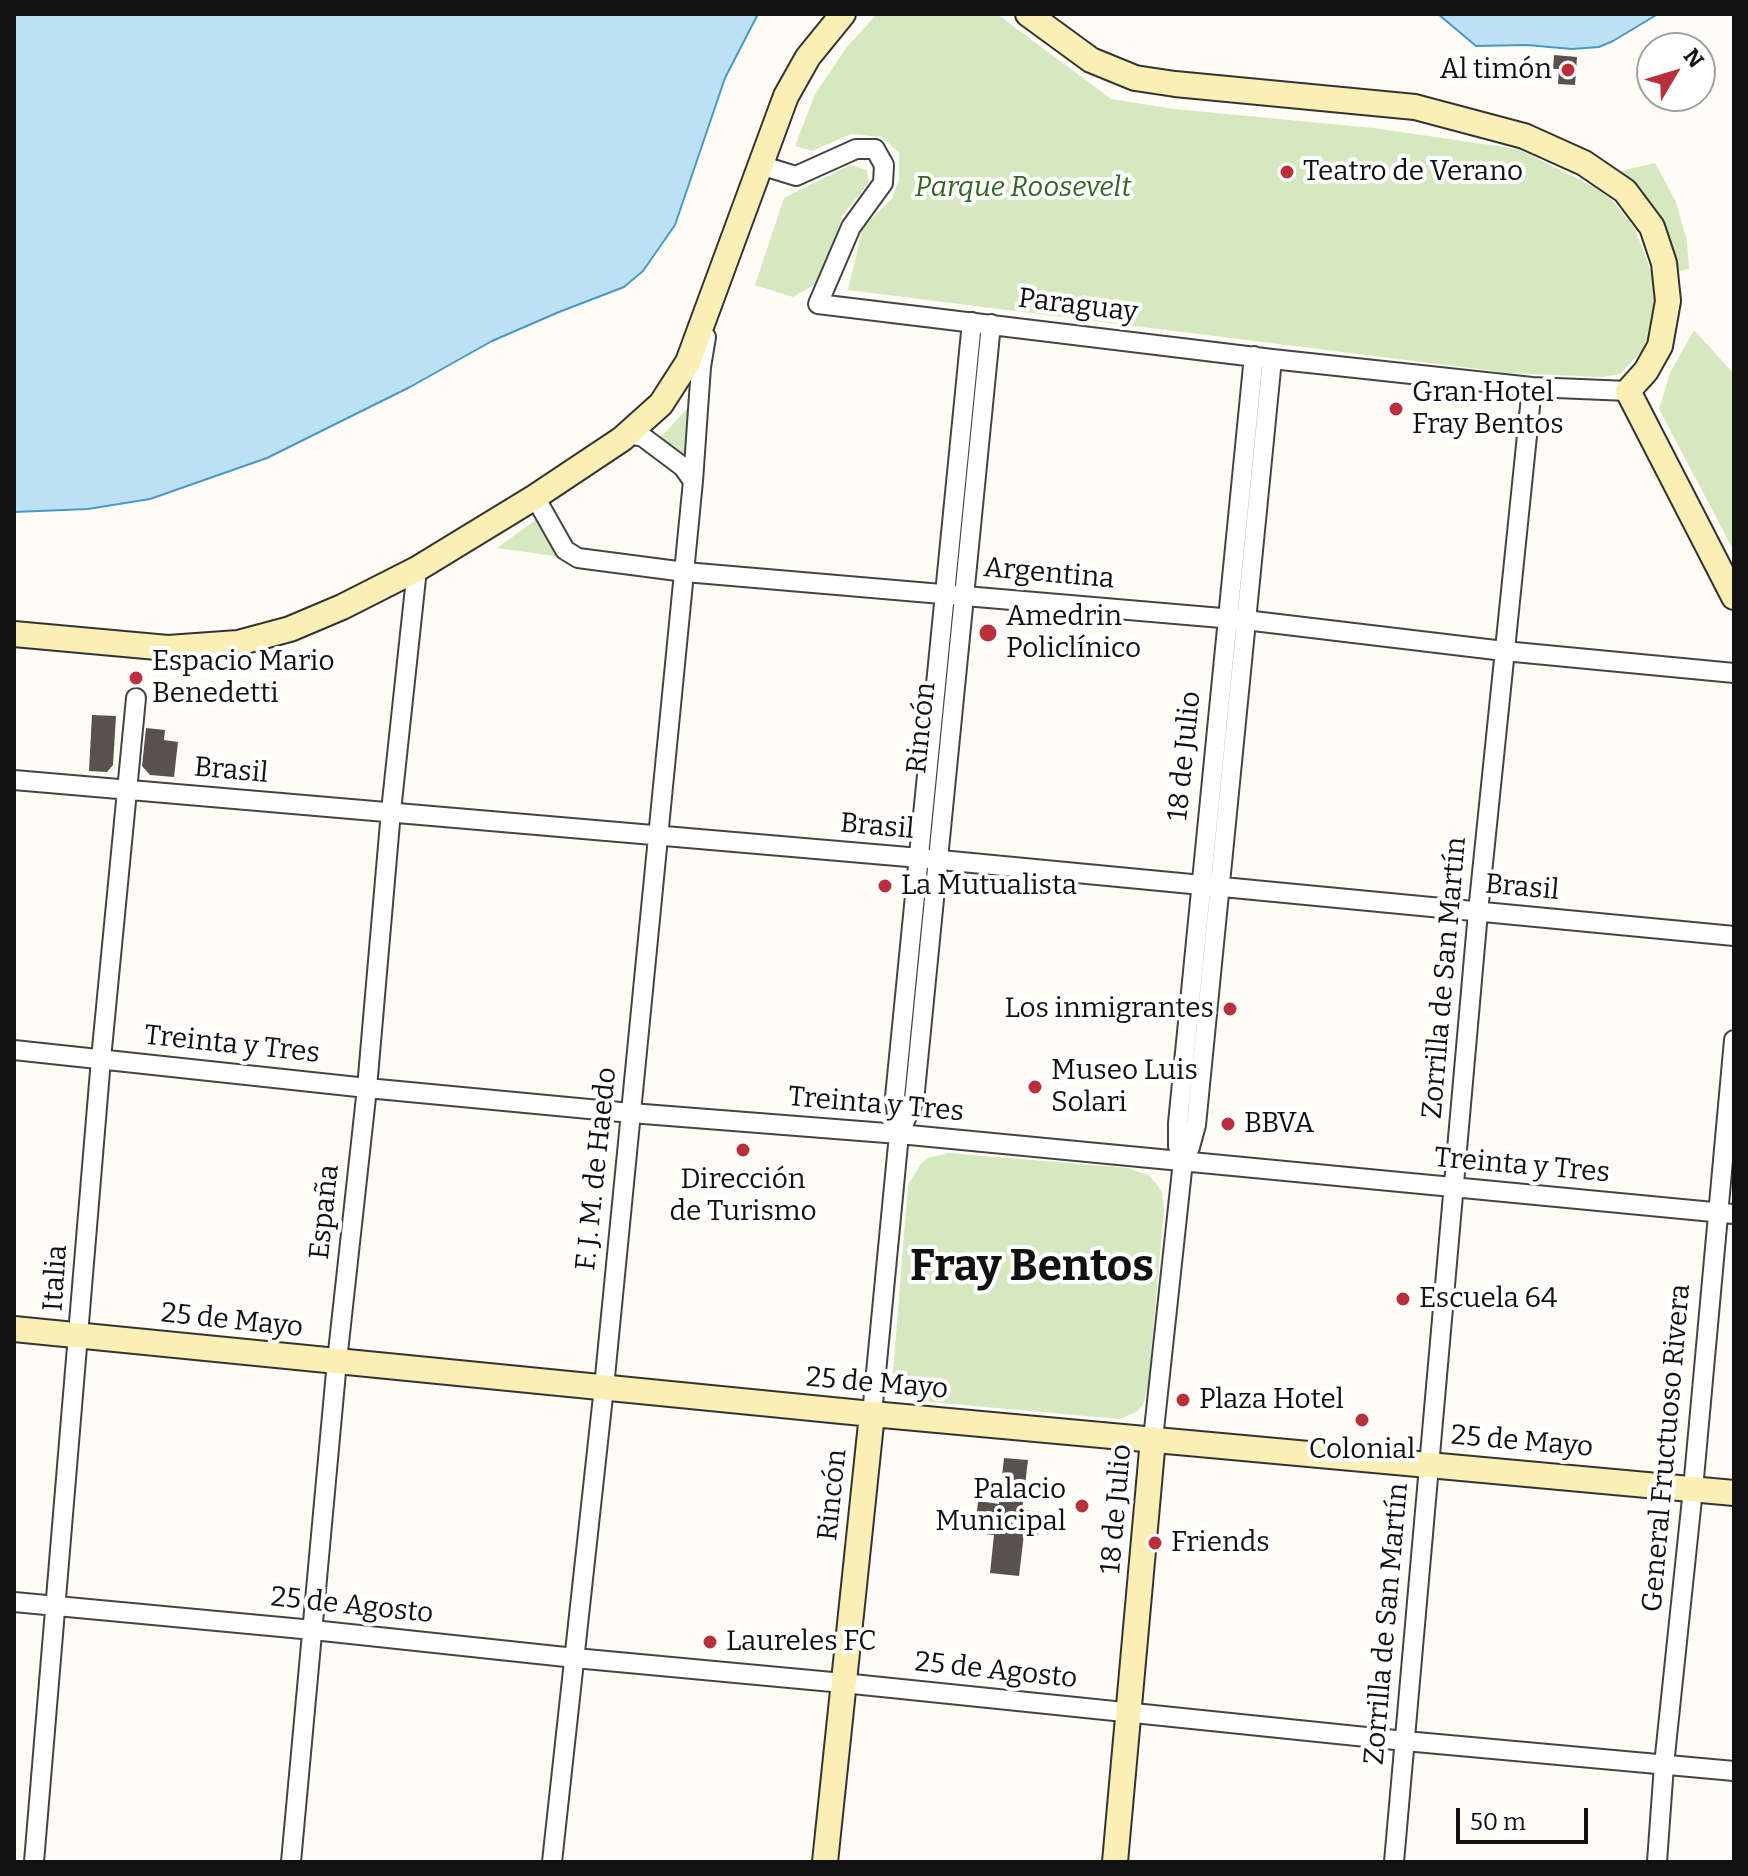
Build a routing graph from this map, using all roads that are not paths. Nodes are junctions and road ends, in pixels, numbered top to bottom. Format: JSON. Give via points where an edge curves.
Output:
{"nodes":[{"id":1,"x":843,"y":14,"type":"edge"},
{"id":2,"x":1028,"y":14,"type":"edge"},
{"id":3,"x":760,"y":165,"type":"junction"},
{"id":4,"x":712,"y":293,"type":"junction"},
{"id":5,"x":982,"y":323,"type":"junction"},
{"id":6,"x":1263,"y":357,"type":"junction"},
{"id":7,"x":1532,"y":387,"type":"junction"},
{"id":8,"x":1628,"y":391,"type":"junction"},
{"id":9,"x":628,"y":434,"type":"junction"},
{"id":10,"x":693,"y":481,"type":"junction"},
{"id":11,"x":535,"y":497,"type":"junction"},
{"id":12,"x":417,"y":569,"type":"junction"},
{"id":13,"x":685,"y":572,"type":"junction"},
{"id":14,"x":946,"y":593,"type":"junction"},
{"id":15,"x":966,"y":594,"type":"junction"},
{"id":16,"x":1734,"y":597,"type":"edge"},
{"id":17,"x":1237,"y":619,"type":"junction"},
{"id":18,"x":14,"y":634,"type":"edge"},
{"id":19,"x":1504,"y":651,"type":"junction"},
{"id":20,"x":1734,"y":673,"type":"edge"},
{"id":21,"x":136,"y":698,"type":"dead end"},
{"id":22,"x":14,"y":780,"type":"edge"},
{"id":23,"x":126,"y":790,"type":"junction"},
{"id":24,"x":391,"y":811,"type":"junction"},
{"id":25,"x":657,"y":837,"type":"junction"},
{"id":26,"x":920,"y":858,"type":"junction"},
{"id":27,"x":939,"y":860,"type":"junction"},
{"id":28,"x":1211,"y":887,"type":"junction"},
{"id":29,"x":1478,"y":912,"type":"junction"},
{"id":30,"x":1734,"y":936,"type":"edge"},
{"id":31,"x":1734,"y":1040,"type":"edge"},
{"id":32,"x":14,"y":1050,"type":"edge"},
{"id":33,"x":101,"y":1059,"type":"junction"},
{"id":34,"x":367,"y":1088,"type":"junction"},
{"id":35,"x":631,"y":1113,"type":"junction"},
{"id":36,"x":899,"y":1134,"type":"junction"},
{"id":37,"x":1183,"y":1161,"type":"junction"},
{"id":38,"x":1455,"y":1188,"type":"junction"},
{"id":39,"x":1725,"y":1213,"type":"edge"},
{"id":40,"x":14,"y":1329,"type":"edge"},
{"id":41,"x":80,"y":1336,"type":"junction"},
{"id":42,"x":337,"y":1361,"type":"junction"},
{"id":43,"x":604,"y":1387,"type":"junction"},
{"id":44,"x":872,"y":1414,"type":"junction"},
{"id":45,"x":1153,"y":1439,"type":"junction"},
{"id":46,"x":1430,"y":1463,"type":"junction"},
{"id":47,"x":1693,"y":1489,"type":"junction"},
{"id":48,"x":1734,"y":1493,"type":"edge"},
{"id":49,"x":14,"y":1602,"type":"edge"},
{"id":50,"x":56,"y":1606,"type":"junction"},
{"id":51,"x":313,"y":1630,"type":"junction"},
{"id":52,"x":575,"y":1658,"type":"junction"},
{"id":53,"x":843,"y":1683,"type":"junction"},
{"id":54,"x":1130,"y":1713,"type":"junction"},
{"id":55,"x":1405,"y":1741,"type":"junction"},
{"id":56,"x":1664,"y":1765,"type":"junction"},
{"id":57,"x":1734,"y":1771,"type":"edge"},
{"id":58,"x":34,"y":1862,"type":"edge"},
{"id":59,"x":291,"y":1862,"type":"edge"},
{"id":60,"x":552,"y":1862,"type":"edge"},
{"id":61,"x":825,"y":1862,"type":"edge"},
{"id":62,"x":1115,"y":1862,"type":"edge"},
{"id":63,"x":1394,"y":1862,"type":"edge"},
{"id":64,"x":1657,"y":1862,"type":"edge"}],
"edges":[{"from":1,"to":3,"type":"street","via":[[796,76]]},
{"from":2,"to":8,"type":"street","via":[[1091,60],[1135,78],[1415,107],[1524,136],[1584,163],[1625,191],[1652,227],[1664,263],[1668,301],[1660,346]]},
{"from":3,"to":4,"type":"street"},
{"from":3,"to":5,"type":"street","name":"Paraguay","via":[[796,176],[856,149],[875,149],[884,165],[883,183],[851,227],[818,304]]},
{"from":4,"to":9,"type":"street","via":[[681,376],[661,404]]},
{"from":4,"to":10,"type":"street","name":"F. J. M. de Haedo"},
{"from":5,"to":6,"type":"street","name":"Paraguay"},
{"from":5,"to":14,"type":"street","name":"Rincón"},
{"from":5,"to":15,"type":"street","name":"Rincón"},
{"from":6,"to":7,"type":"street","name":"Paraguay"},
{"from":6,"to":17,"type":"street","name":"18 de Julio"},
{"from":7,"to":8,"type":"street","name":"Paraguay"},
{"from":7,"to":19,"type":"street","name":"Zorrilla de San Martín"},
{"from":8,"to":16,"type":"street"},
{"from":9,"to":10,"type":"street","via":[[650,442]]},
{"from":9,"to":11,"type":"street"},
{"from":10,"to":13,"type":"street","name":"F. J. M. de Haedo"},
{"from":11,"to":12,"type":"street"},
{"from":11,"to":13,"type":"street","name":"Argentina","via":[[565,550],[578,558]]},
{"from":12,"to":18,"type":"street","via":[[312,620],[238,643],[168,648]]},
{"from":12,"to":24,"type":"street","name":"España"},
{"from":13,"to":14,"type":"street","name":"Argentina"},
{"from":13,"to":25,"type":"street","name":"F. J. M. de Haedo"},
{"from":14,"to":15,"type":"street","name":"Argentina"},
{"from":14,"to":26,"type":"street","name":"Rincón"},
{"from":15,"to":17,"type":"street","name":"Argentina"},
{"from":15,"to":27,"type":"street","name":"Rincón"},
{"from":17,"to":19,"type":"street","name":"Argentina"},
{"from":17,"to":28,"type":"street","name":"18 de Julio"},
{"from":19,"to":20,"type":"street","name":"Argentina"},
{"from":19,"to":29,"type":"street","name":"Zorrilla de San Martín"},
{"from":21,"to":23,"type":"street","name":"Italia"},
{"from":22,"to":23,"type":"street","name":"Brasil"},
{"from":23,"to":24,"type":"street","name":"Brasil"},
{"from":23,"to":33,"type":"street","name":"Italia"},
{"from":24,"to":25,"type":"street","name":"Brasil"},
{"from":24,"to":34,"type":"street","name":"España"},
{"from":25,"to":26,"type":"street","name":"Brasil"},
{"from":25,"to":35,"type":"street","name":"F. J. M. de Haedo"},
{"from":26,"to":27,"type":"street","name":"Brasil"},
{"from":26,"to":36,"type":"street","name":"Rincón","via":[[895,1097]]},
{"from":27,"to":28,"type":"street","name":"Brasil"},
{"from":27,"to":36,"type":"street","name":"Rincón","via":[[914,1101]]},
{"from":28,"to":29,"type":"street","name":"Brasil"},
{"from":28,"to":37,"type":"street","name":"18 de Julio","via":[[1178,1123]]},
{"from":29,"to":30,"type":"street","name":"Brasil"},
{"from":29,"to":38,"type":"street","name":"Zorrilla de San Martín"},
{"from":31,"to":39,"type":"street","name":"General Fructuoso Rivera"},
{"from":32,"to":33,"type":"street","name":"Treinta y Tres"},
{"from":33,"to":34,"type":"street","name":"Treinta y Tres"},
{"from":33,"to":41,"type":"street","name":"Italia"},
{"from":34,"to":35,"type":"street","name":"Treinta y Tres"},
{"from":34,"to":42,"type":"street","name":"España"},
{"from":35,"to":36,"type":"street","name":"Treinta y Tres"},
{"from":35,"to":43,"type":"street","name":"F. J. M. de Haedo"},
{"from":36,"to":37,"type":"street","name":"Treinta y Tres"},
{"from":36,"to":44,"type":"street","name":"Rincón"},
{"from":37,"to":38,"type":"street","name":"Treinta y Tres"},
{"from":37,"to":45,"type":"street","name":"18 de Julio"},
{"from":38,"to":39,"type":"street","name":"Treinta y Tres"},
{"from":38,"to":46,"type":"street","name":"Zorrilla de San Martín"},
{"from":39,"to":47,"type":"street","name":"General Fructuoso Rivera"},
{"from":40,"to":41,"type":"street","name":"25 de Mayo"},
{"from":41,"to":42,"type":"street","name":"25 de Mayo"},
{"from":41,"to":50,"type":"street","name":"Italia"},
{"from":42,"to":43,"type":"street","name":"25 de Mayo"},
{"from":42,"to":51,"type":"street","name":"España"},
{"from":43,"to":44,"type":"street","name":"25 de Mayo"},
{"from":43,"to":52,"type":"street","name":"F. J. M. de Haedo"},
{"from":44,"to":45,"type":"street","name":"25 de Mayo"},
{"from":44,"to":53,"type":"street","name":"Rincón"},
{"from":45,"to":46,"type":"street","name":"25 de Mayo"},
{"from":45,"to":54,"type":"street","name":"18 de Julio"},
{"from":46,"to":47,"type":"street","name":"25 de Mayo"},
{"from":46,"to":55,"type":"street","name":"Zorrilla de San Martín"},
{"from":47,"to":48,"type":"street","name":"25 de Mayo"},
{"from":47,"to":56,"type":"street","name":"General Fructuoso Rivera"},
{"from":49,"to":50,"type":"street","name":"25 de Agosto"},
{"from":50,"to":51,"type":"street","name":"25 de Agosto"},
{"from":50,"to":58,"type":"street","name":"Italia"},
{"from":51,"to":52,"type":"street","name":"25 de Agosto"},
{"from":51,"to":59,"type":"street","name":"España"},
{"from":52,"to":53,"type":"street","name":"25 de Agosto"},
{"from":52,"to":60,"type":"street","name":"F. J. M. de Haedo"},
{"from":53,"to":54,"type":"street","name":"25 de Agosto"},
{"from":53,"to":61,"type":"street","name":"Rincón"},
{"from":54,"to":55,"type":"street","name":"25 de Agosto"},
{"from":54,"to":62,"type":"street","name":"18 de Julio"},
{"from":55,"to":56,"type":"street","name":"25 de Agosto"},
{"from":55,"to":63,"type":"street","name":"Zorrilla de San Martín"},
{"from":56,"to":57,"type":"street","name":"25 de Agosto"},
{"from":56,"to":64,"type":"street","name":"General Fructuoso Rivera"}]}
